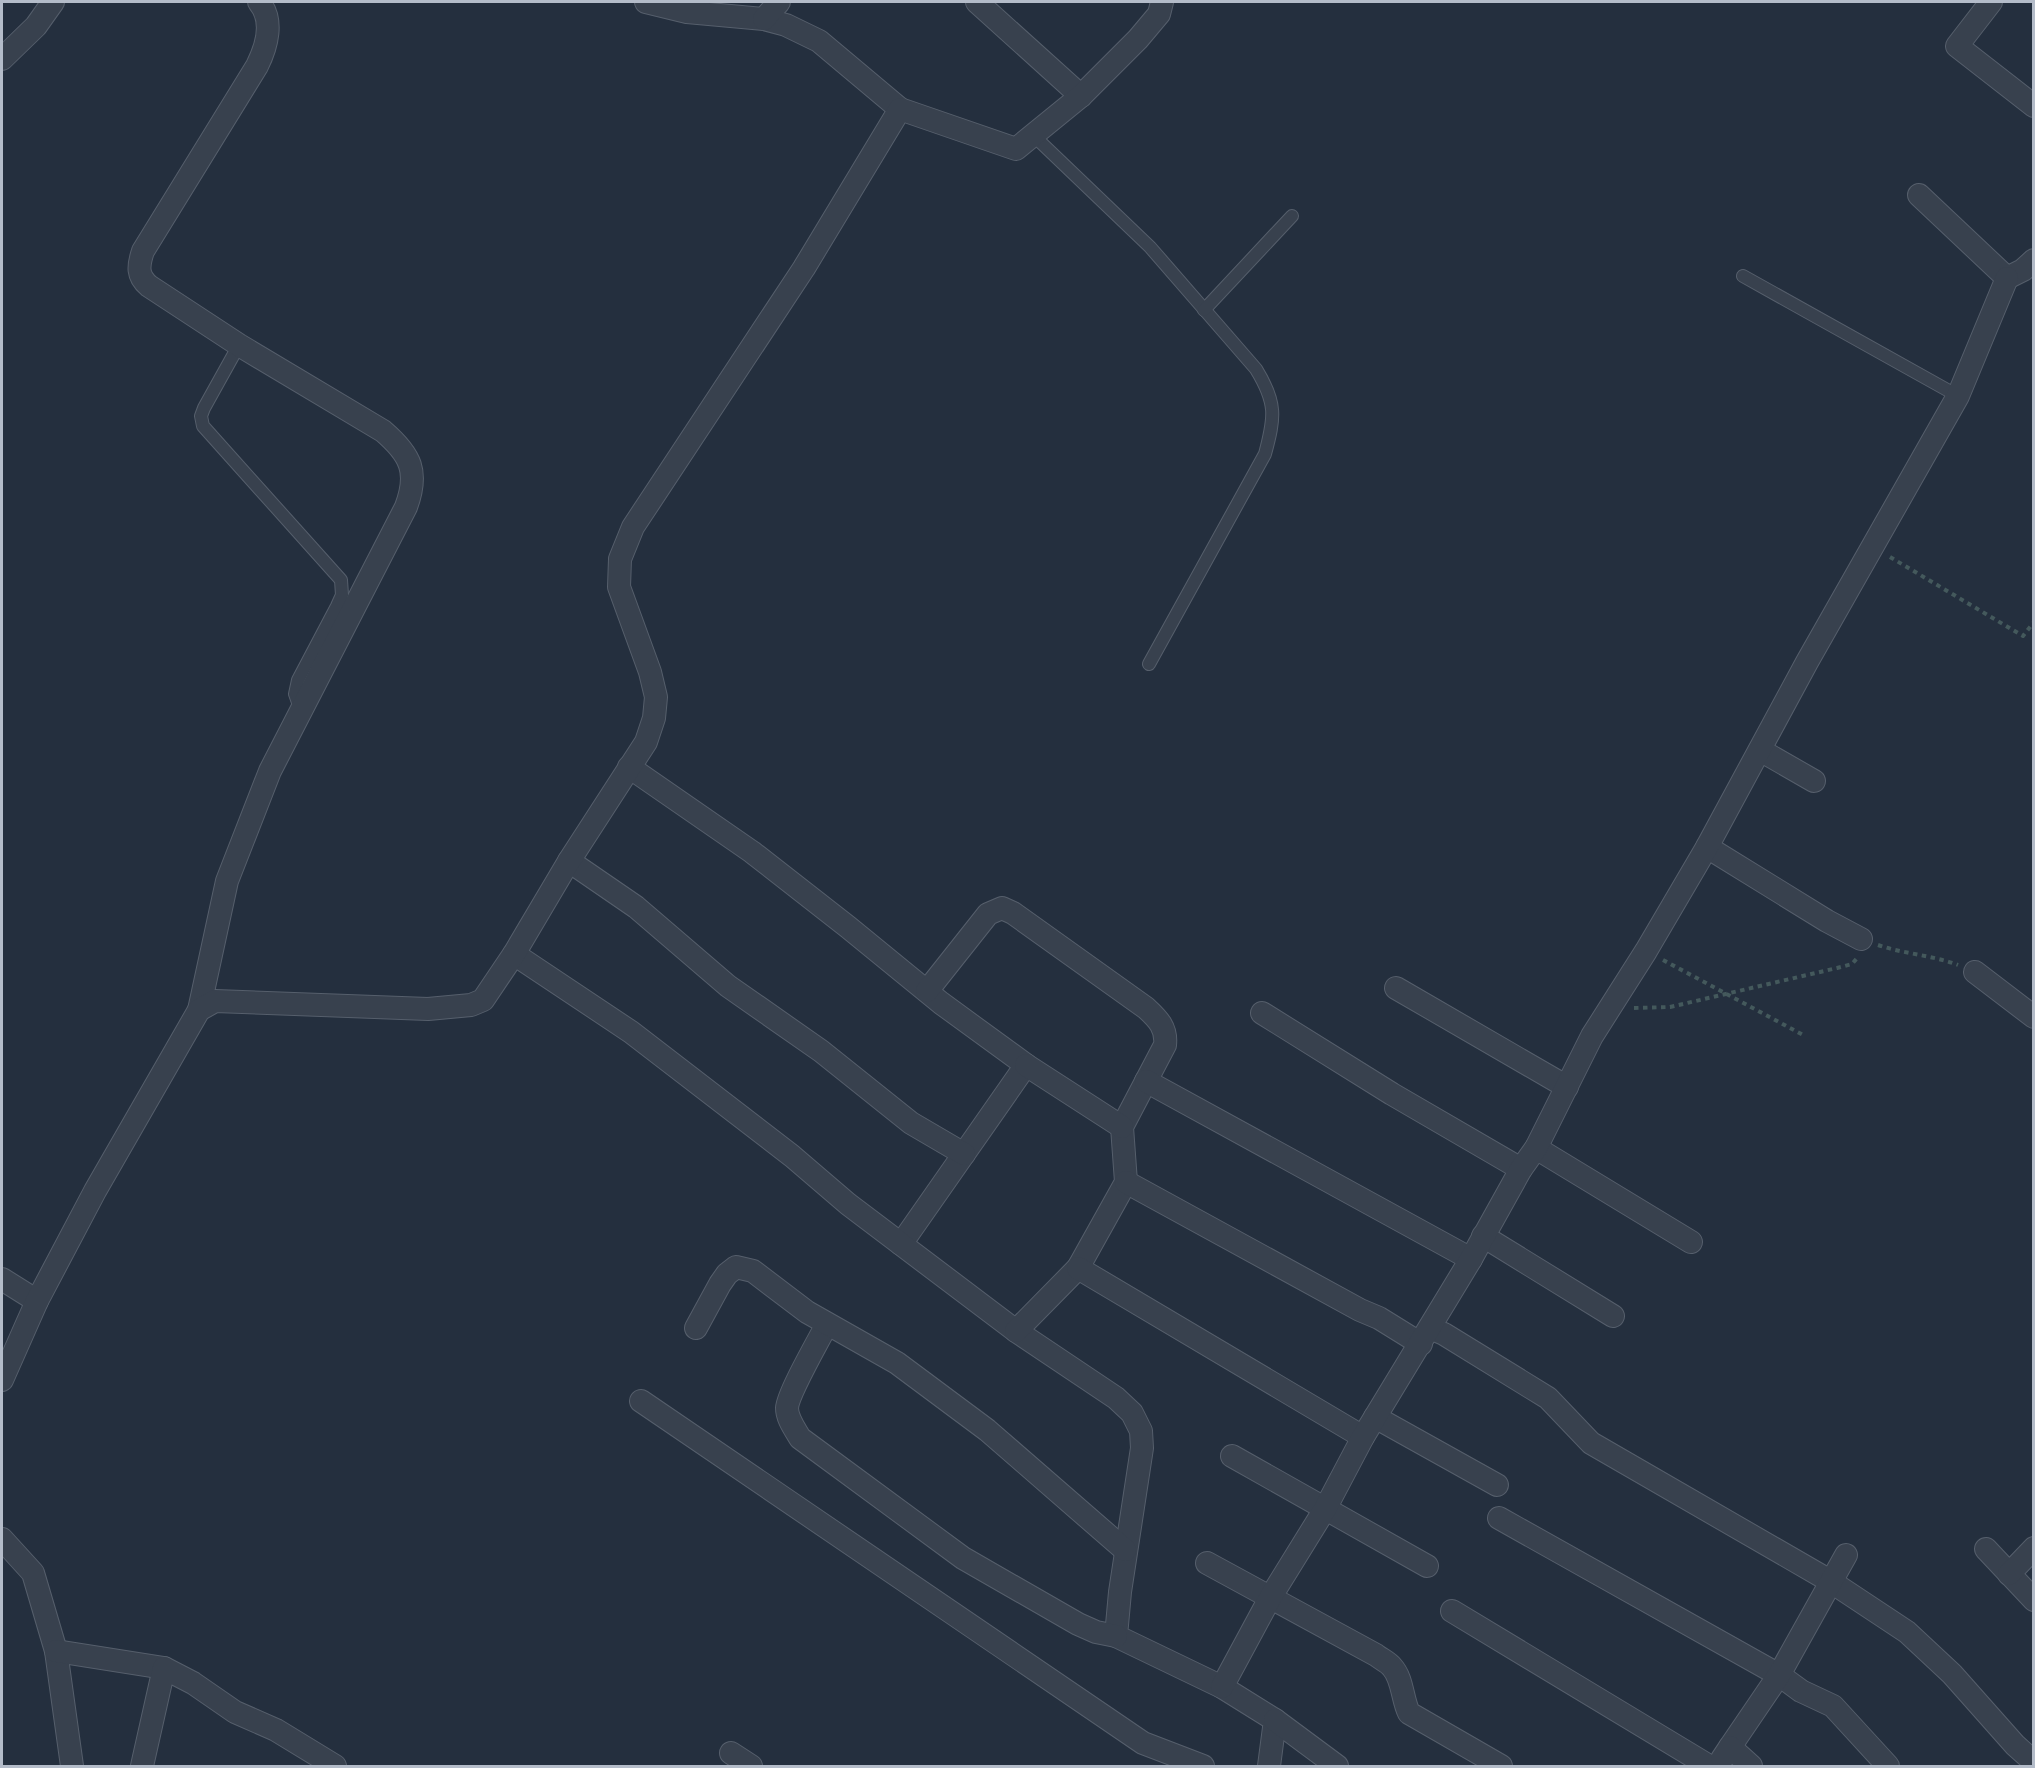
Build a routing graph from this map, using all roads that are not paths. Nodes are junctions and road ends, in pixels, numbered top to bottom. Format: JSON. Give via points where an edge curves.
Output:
{"nodes":[{"id":1,"x":53,"y":2,"type":"edge"},
{"id":2,"x":259,"y":2,"type":"edge"},
{"id":3,"x":646,"y":2,"type":"edge"},
{"id":4,"x":779,"y":2,"type":"edge"},
{"id":5,"x":977,"y":2,"type":"edge"},
{"id":6,"x":1162,"y":2,"type":"edge"},
{"id":7,"x":1991,"y":2,"type":"edge"},
{"id":8,"x":764,"y":19,"type":"junction"},
{"id":9,"x":2,"y":59,"type":"edge"},
{"id":10,"x":1081,"y":96,"type":"junction"},
{"id":11,"x":2034,"y":106,"type":"edge"},
{"id":12,"x":900,"y":109,"type":"junction"},
{"id":13,"x":1033,"y":135,"type":"junction"},
{"id":14,"x":1918,"y":195,"type":"dead end"},
{"id":15,"x":1292,"y":216,"type":"dead end"},
{"id":16,"x":2034,"y":260,"type":"edge"},
{"id":17,"x":1743,"y":276,"type":"dead end"},
{"id":18,"x":2007,"y":279,"type":"junction"},
{"id":19,"x":1204,"y":310,"type":"junction"},
{"id":20,"x":239,"y":345,"type":"junction"},
{"id":21,"x":1958,"y":396,"type":"junction"},
{"id":22,"x":1149,"y":664,"type":"dead end"},
{"id":23,"x":302,"y":712,"type":"junction"},
{"id":24,"x":1760,"y":750,"type":"junction"},
{"id":25,"x":629,"y":767,"type":"junction"},
{"id":26,"x":1814,"y":781,"type":"dead end"},
{"id":27,"x":1707,"y":847,"type":"junction"},
{"id":28,"x":569,"y":861,"type":"junction"},
{"id":29,"x":1864,"y":940,"type":"road end"},
{"id":30,"x":514,"y":954,"type":"junction"},
{"id":31,"x":1975,"y":972,"type":"road end"},
{"id":32,"x":1396,"y":988,"type":"dead end"},
{"id":33,"x":927,"y":992,"type":"junction"},
{"id":34,"x":199,"y":1010,"type":"junction"},
{"id":35,"x":1262,"y":1013,"type":"dead end"},
{"id":36,"x":2034,"y":1017,"type":"edge"},
{"id":37,"x":1026,"y":1065,"type":"junction"},
{"id":38,"x":1146,"y":1081,"type":"junction"},
{"id":39,"x":1567,"y":1087,"type":"junction"},
{"id":40,"x":1122,"y":1127,"type":"junction"},
{"id":41,"x":1536,"y":1148,"type":"junction"},
{"id":42,"x":964,"y":1154,"type":"junction"},
{"id":43,"x":1521,"y":1169,"type":"junction"},
{"id":44,"x":1126,"y":1182,"type":"junction"},
{"id":45,"x":1483,"y":1236,"type":"junction"},
{"id":46,"x":1691,"y":1242,"type":"dead end"},
{"id":47,"x":902,"y":1244,"type":"junction"},
{"id":48,"x":1471,"y":1259,"type":"junction"},
{"id":49,"x":1078,"y":1268,"type":"junction"},
{"id":50,"x":2,"y":1279,"type":"edge"},
{"id":51,"x":37,"y":1301,"type":"junction"},
{"id":52,"x":1613,"y":1316,"type":"dead end"},
{"id":53,"x":827,"y":1324,"type":"junction"},
{"id":54,"x":696,"y":1328,"type":"dead end"},
{"id":55,"x":1016,"y":1331,"type":"junction"},
{"id":56,"x":1425,"y":1336,"type":"junction"},
{"id":57,"x":2,"y":1380,"type":"edge"},
{"id":58,"x":641,"y":1401,"type":"dead end"},
{"id":59,"x":1375,"y":1417,"type":"junction"},
{"id":60,"x":1363,"y":1437,"type":"junction"},
{"id":61,"x":1232,"y":1456,"type":"dead end"},
{"id":62,"x":1497,"y":1485,"type":"dead end"},
{"id":63,"x":1325,"y":1509,"type":"junction"},
{"id":64,"x":1499,"y":1518,"type":"dead end"},
{"id":65,"x":2,"y":1539,"type":"edge"},
{"id":66,"x":2034,"y":1548,"type":"edge"},
{"id":67,"x":1125,"y":1550,"type":"junction"},
{"id":68,"x":1986,"y":1550,"type":"dead end"},
{"id":69,"x":1846,"y":1555,"type":"dead end"},
{"id":70,"x":1207,"y":1563,"type":"dead end"},
{"id":71,"x":1427,"y":1566,"type":"dead end"},
{"id":72,"x":2009,"y":1574,"type":"junction"},
{"id":73,"x":1830,"y":1581,"type":"junction"},
{"id":74,"x":1270,"y":1598,"type":"junction"},
{"id":75,"x":2034,"y":1600,"type":"edge"},
{"id":76,"x":1452,"y":1611,"type":"dead end"},
{"id":77,"x":1116,"y":1636,"type":"junction"},
{"id":78,"x":56,"y":1651,"type":"junction"},
{"id":79,"x":164,"y":1668,"type":"junction"},
{"id":80,"x":1779,"y":1675,"type":"junction"},
{"id":81,"x":1222,"y":1687,"type":"junction"},
{"id":82,"x":1275,"y":1720,"type":"junction"},
{"id":83,"x":1730,"y":1747,"type":"junction"},
{"id":84,"x":731,"y":1753,"type":"dead end"},
{"id":85,"x":2034,"y":1762,"type":"edge"},
{"id":86,"x":72,"y":1767,"type":"edge"},
{"id":87,"x":142,"y":1767,"type":"edge"},
{"id":88,"x":335,"y":1767,"type":"edge"},
{"id":89,"x":752,"y":1767,"type":"edge"},
{"id":90,"x":1203,"y":1767,"type":"edge"},
{"id":91,"x":1269,"y":1767,"type":"edge"},
{"id":92,"x":1337,"y":1767,"type":"edge"},
{"id":93,"x":1501,"y":1767,"type":"edge"},
{"id":94,"x":1708,"y":1767,"type":"edge"},
{"id":95,"x":1717,"y":1767,"type":"edge"},
{"id":96,"x":1751,"y":1767,"type":"edge"},
{"id":97,"x":1888,"y":1767,"type":"edge"}],
"edges":[{"from":1,"to":9,"type":"street","via":[[36,26]]},
{"from":2,"to":20,"type":"street","via":[[268,25],[258,66],[143,251],[139,269],[149,286]]},
{"from":3,"to":8,"type":"street","via":[[687,12]]},
{"from":4,"to":8,"type":"street"},
{"from":5,"to":10,"type":"street"},
{"from":6,"to":10,"type":"street","via":[[1159,14],[1138,39]]},
{"from":7,"to":11,"type":"street","via":[[1958,46]]},
{"from":8,"to":12,"type":"street","via":[[819,41]]},
{"from":10,"to":13,"type":"street"},
{"from":12,"to":13,"type":"street","via":[[1016,148]]},
{"from":12,"to":25,"type":"street","via":[[804,268],[633,527],[620,559],[619,587],[656,697],[646,742]]},
{"from":13,"to":19,"type":"lane","via":[[1150,247]]},
{"from":14,"to":18,"type":"street"},
{"from":15,"to":19,"type":"lane"},
{"from":16,"to":18,"type":"street"},
{"from":17,"to":21,"type":"lane"},
{"from":18,"to":21,"type":"street"},
{"from":19,"to":22,"type":"lane","via":[[1268,388],[1273,405],[1272,430],[1265,454]]},
{"from":20,"to":23,"type":"lane","via":[[204,408],[203,426],[341,580],[342,595],[298,680],[295,694]]},
{"from":20,"to":23,"type":"street","via":[[383,431],[398,444],[412,469],[406,507]]},
{"from":21,"to":24,"type":"street"},
{"from":23,"to":34,"type":"street","via":[[270,771],[227,881]]},
{"from":24,"to":26,"type":"street"},
{"from":24,"to":27,"type":"street"},
{"from":25,"to":28,"type":"street"},
{"from":25,"to":33,"type":"street","via":[[752,852]]},
{"from":27,"to":29,"type":"street"},
{"from":27,"to":39,"type":"street","via":[[1592,1036]]},
{"from":28,"to":30,"type":"street"},
{"from":28,"to":42,"type":"street","via":[[636,907],[728,986],[821,1051],[911,1123]]},
{"from":30,"to":34,"type":"street","via":[[483,1000],[471,1005],[428,1009],[215,1001]]},
{"from":30,"to":47,"type":"street","via":[[631,1032]]},
{"from":31,"to":36,"type":"street"},
{"from":32,"to":39,"type":"street"},
{"from":33,"to":37,"type":"street"},
{"from":33,"to":38,"type":"street","via":[[988,914],[1002,908],[1146,1008],[1163,1026],[1165,1045]]},
{"from":34,"to":51,"type":"street"},
{"from":35,"to":43,"type":"street"},
{"from":37,"to":40,"type":"street"},
{"from":37,"to":42,"type":"street"},
{"from":38,"to":40,"type":"street"},
{"from":38,"to":48,"type":"street"},
{"from":39,"to":41,"type":"street"},
{"from":40,"to":44,"type":"street"},
{"from":41,"to":43,"type":"street"},
{"from":41,"to":46,"type":"street"},
{"from":42,"to":47,"type":"street"},
{"from":43,"to":45,"type":"street"},
{"from":44,"to":49,"type":"street"},
{"from":44,"to":56,"type":"street","via":[[1360,1310]]},
{"from":45,"to":48,"type":"street"},
{"from":45,"to":52,"type":"street"},
{"from":47,"to":55,"type":"street"},
{"from":48,"to":56,"type":"street"},
{"from":49,"to":55,"type":"street"},
{"from":49,"to":60,"type":"street"},
{"from":50,"to":51,"type":"street"},
{"from":51,"to":57,"type":"street"},
{"from":53,"to":54,"type":"street","via":[[753,1271],[736,1268],[720,1284]]},
{"from":53,"to":67,"type":"street","via":[[897,1363],[987,1430]]},
{"from":53,"to":77,"type":"street","via":[[787,1408],[800,1438],[963,1558],[1078,1624]]},
{"from":55,"to":67,"type":"street","via":[[1116,1398],[1141,1431],[1142,1448]]},
{"from":56,"to":59,"type":"street"},
{"from":56,"to":73,"type":"street","via":[[1444,1334],[1548,1398],[1591,1443]]},
{"from":58,"to":90,"type":"street","via":[[1143,1743]]},
{"from":59,"to":60,"type":"street"},
{"from":59,"to":62,"type":"street"},
{"from":60,"to":63,"type":"street"},
{"from":61,"to":63,"type":"street"},
{"from":63,"to":71,"type":"street"},
{"from":63,"to":74,"type":"street"},
{"from":64,"to":80,"type":"street"},
{"from":65,"to":78,"type":"street","via":[[33,1573]]},
{"from":66,"to":72,"type":"street"},
{"from":67,"to":77,"type":"street"},
{"from":68,"to":72,"type":"street"},
{"from":69,"to":73,"type":"street"},
{"from":70,"to":74,"type":"street"},
{"from":72,"to":75,"type":"street"},
{"from":73,"to":80,"type":"street"},
{"from":73,"to":85,"type":"street","via":[[1907,1632]]},
{"from":74,"to":81,"type":"street"},
{"from":74,"to":93,"type":"street","via":[[1393,1667],[1409,1713]]},
{"from":76,"to":94,"type":"street"},
{"from":77,"to":81,"type":"street"},
{"from":78,"to":79,"type":"street"},
{"from":78,"to":86,"type":"street"},
{"from":79,"to":87,"type":"street"},
{"from":79,"to":88,"type":"street"},
{"from":80,"to":83,"type":"street"},
{"from":80,"to":97,"type":"street","via":[[1833,1706]]},
{"from":81,"to":82,"type":"street"},
{"from":82,"to":91,"type":"street"},
{"from":82,"to":92,"type":"street"},
{"from":83,"to":95,"type":"street"},
{"from":83,"to":96,"type":"street"},
{"from":84,"to":89,"type":"street"}]}
